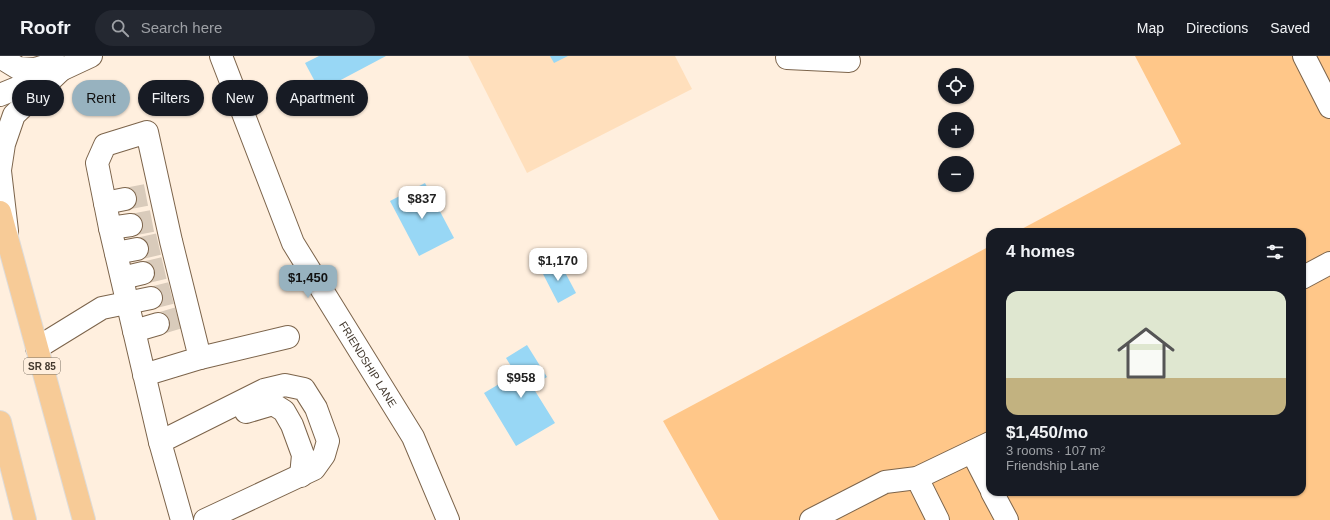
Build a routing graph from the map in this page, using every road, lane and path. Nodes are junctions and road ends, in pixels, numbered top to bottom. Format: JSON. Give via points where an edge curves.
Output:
{"nodes":[{"id":1,"x":79,"y":56,"type":"edge"},
{"id":2,"x":91,"y":56,"type":"edge"},
{"id":3,"x":220,"y":56,"type":"edge"},
{"id":4,"x":1304,"y":56,"type":"edge"},
{"id":5,"x":0,"y":57,"type":"edge"},
{"id":6,"x":787,"y":58,"type":"dead end"},
{"id":7,"x":849,"y":60,"type":"dead end"},
{"id":8,"x":61,"y":70,"type":"junction"},
{"id":9,"x":0,"y":95,"type":"edge"},
{"id":10,"x":1330,"y":107,"type":"edge"},
{"id":11,"x":0,"y":170,"type":"edge"},
{"id":12,"x":0,"y":212,"type":"edge"},
{"id":13,"x":140,"y":223,"type":"junction"},
{"id":14,"x":9,"y":246,"type":"junction"},
{"id":15,"x":138,"y":248,"type":"tunnel mouth"},
{"id":16,"x":116,"y":253,"type":"junction"},
{"id":17,"x":1330,"y":263,"type":"edge"},
{"id":18,"x":143,"y":273,"type":"tunnel mouth"},
{"id":19,"x":1306,"y":276,"type":"edge"},
{"id":20,"x":122,"y":278,"type":"junction"},
{"id":21,"x":169,"y":294,"type":"junction"},
{"id":22,"x":128,"y":304,"type":"junction"},
{"id":23,"x":175,"y":319,"type":"junction"},
{"id":24,"x":134,"y":331,"type":"junction"},
{"id":25,"x":288,"y":337,"type":"dead end"},
{"id":26,"x":37,"y":348,"type":"junction"},
{"id":27,"x":200,"y":358,"type":"junction"},
{"id":28,"x":144,"y":375,"type":"junction"},
{"id":29,"x":0,"y":422,"type":"edge"},
{"id":30,"x":184,"y":430,"type":"junction"},
{"id":31,"x":160,"y":442,"type":"junction"},
{"id":32,"x":981,"y":448,"type":"edge"},
{"id":33,"x":986,"y":470,"type":"edge"},
{"id":34,"x":301,"y":476,"type":"junction"},
{"id":35,"x":917,"y":478,"type":"junction"},
{"id":36,"x":994,"y":496,"type":"edge"},
{"id":37,"x":25,"y":520,"type":"edge"},
{"id":38,"x":84,"y":520,"type":"edge"},
{"id":39,"x":182,"y":520,"type":"edge"},
{"id":40,"x":205,"y":520,"type":"edge"},
{"id":41,"x":448,"y":520,"type":"edge"},
{"id":42,"x":811,"y":520,"type":"edge"},
{"id":43,"x":938,"y":520,"type":"edge"},
{"id":44,"x":1007,"y":520,"type":"edge"}],
"edges":[{"from":1,"to":5,"type":"street","via":[[35,69],[18,68]]},
{"from":2,"to":8,"type":"street"},
{"from":3,"to":41,"type":"street","name":"FRIENDSHIP LANE","via":[[294,242],[413,438]]},
{"from":4,"to":10,"type":"street"},
{"from":6,"to":7,"type":"street"},
{"from":8,"to":9,"type":"street"},
{"from":8,"to":11,"type":"street","via":[[14,115],[4,144]]},
{"from":11,"to":14,"type":"street"},
{"from":12,"to":14,"type":"main road","number":"SR 85"},
{"from":13,"to":13,"type":"street","via":[[134,197]]},
{"from":13,"to":16,"type":"street"},
{"from":13,"to":21,"type":"street","via":[[165,242],[170,267]]},
{"from":14,"to":26,"type":"main road","number":"SR 85"},
{"from":15,"to":16,"type":"street"},
{"from":16,"to":20,"type":"street"},
{"from":17,"to":19,"type":"street"},
{"from":18,"to":20,"type":"street"},
{"from":20,"to":22,"type":"street"},
{"from":21,"to":22,"type":"street"},
{"from":21,"to":23,"type":"street"},
{"from":22,"to":24,"type":"street"},
{"from":22,"to":26,"type":"street","via":[[102,308]]},
{"from":23,"to":24,"type":"street"},
{"from":23,"to":27,"type":"street"},
{"from":24,"to":28,"type":"street"},
{"from":25,"to":27,"type":"street"},
{"from":26,"to":38,"type":"main road","number":"SR 85"},
{"from":27,"to":28,"type":"street"},
{"from":28,"to":31,"type":"street"},
{"from":29,"to":37,"type":"main road"},
{"from":30,"to":31,"type":"street"},
{"from":30,"to":34,"type":"street","via":[[273,404],[284,411],[292,425],[303,455]]},
{"from":30,"to":34,"type":"street","via":[[264,390],[284,385],[304,390],[316,408],[328,441],[324,455],[314,469]]},
{"from":31,"to":39,"type":"street"},
{"from":32,"to":33,"type":"street"},
{"from":32,"to":35,"type":"street"},
{"from":34,"to":40,"type":"street"},
{"from":35,"to":42,"type":"street","via":[[885,482]]},
{"from":35,"to":43,"type":"street"},
{"from":36,"to":44,"type":"street"}]}
